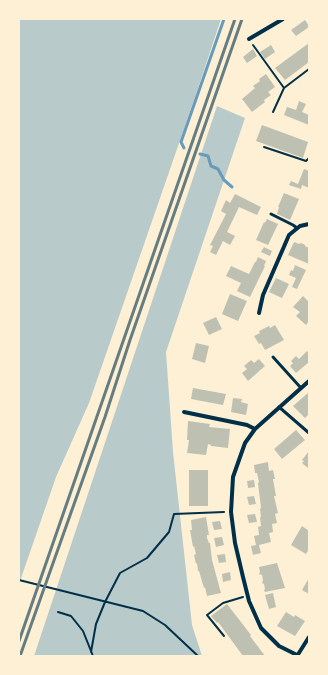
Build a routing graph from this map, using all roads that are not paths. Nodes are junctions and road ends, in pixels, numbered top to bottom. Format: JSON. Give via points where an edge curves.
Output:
{"nodes":[{"id":1,"x":283,"y":19,"type":"edge"},
{"id":2,"x":249,"y":39,"type":"road end"},
{"id":3,"x":271,"y":214,"type":"dead end"},
{"id":4,"x":309,"y":224,"type":"edge"},
{"id":5,"x":297,"y":228,"type":"junction"},
{"id":6,"x":259,"y":313,"type":"dead end"},
{"id":7,"x":273,"y":357,"type":"dead end"},
{"id":8,"x":309,"y":381,"type":"edge"},
{"id":9,"x":301,"y":388,"type":"junction"},
{"id":10,"x":280,"y":407,"type":"junction"},
{"id":11,"x":184,"y":412,"type":"dead end"},
{"id":12,"x":255,"y":429,"type":"junction"},
{"id":13,"x":309,"y":433,"type":"edge"},
{"id":14,"x":309,"y":637,"type":"edge"},
{"id":15,"x":297,"y":656,"type":"edge"}],
"edges":[{"from":1,"to":2,"type":"street"},
{"from":3,"to":5,"type":"lane"},
{"from":4,"to":5,"type":"street"},
{"from":5,"to":6,"type":"street","via":[[289,236],[263,295]]},
{"from":7,"to":9,"type":"lane"},
{"from":8,"to":9,"type":"street"},
{"from":9,"to":10,"type":"street"},
{"from":10,"to":12,"type":"street"},
{"from":10,"to":13,"type":"lane"},
{"from":11,"to":12,"type":"street","via":[[247,425]]},
{"from":12,"to":15,"type":"street","via":[[245,443],[233,477],[231,512],[235,543],[248,596],[261,628],[279,646]]},
{"from":14,"to":15,"type":"street"}]}
